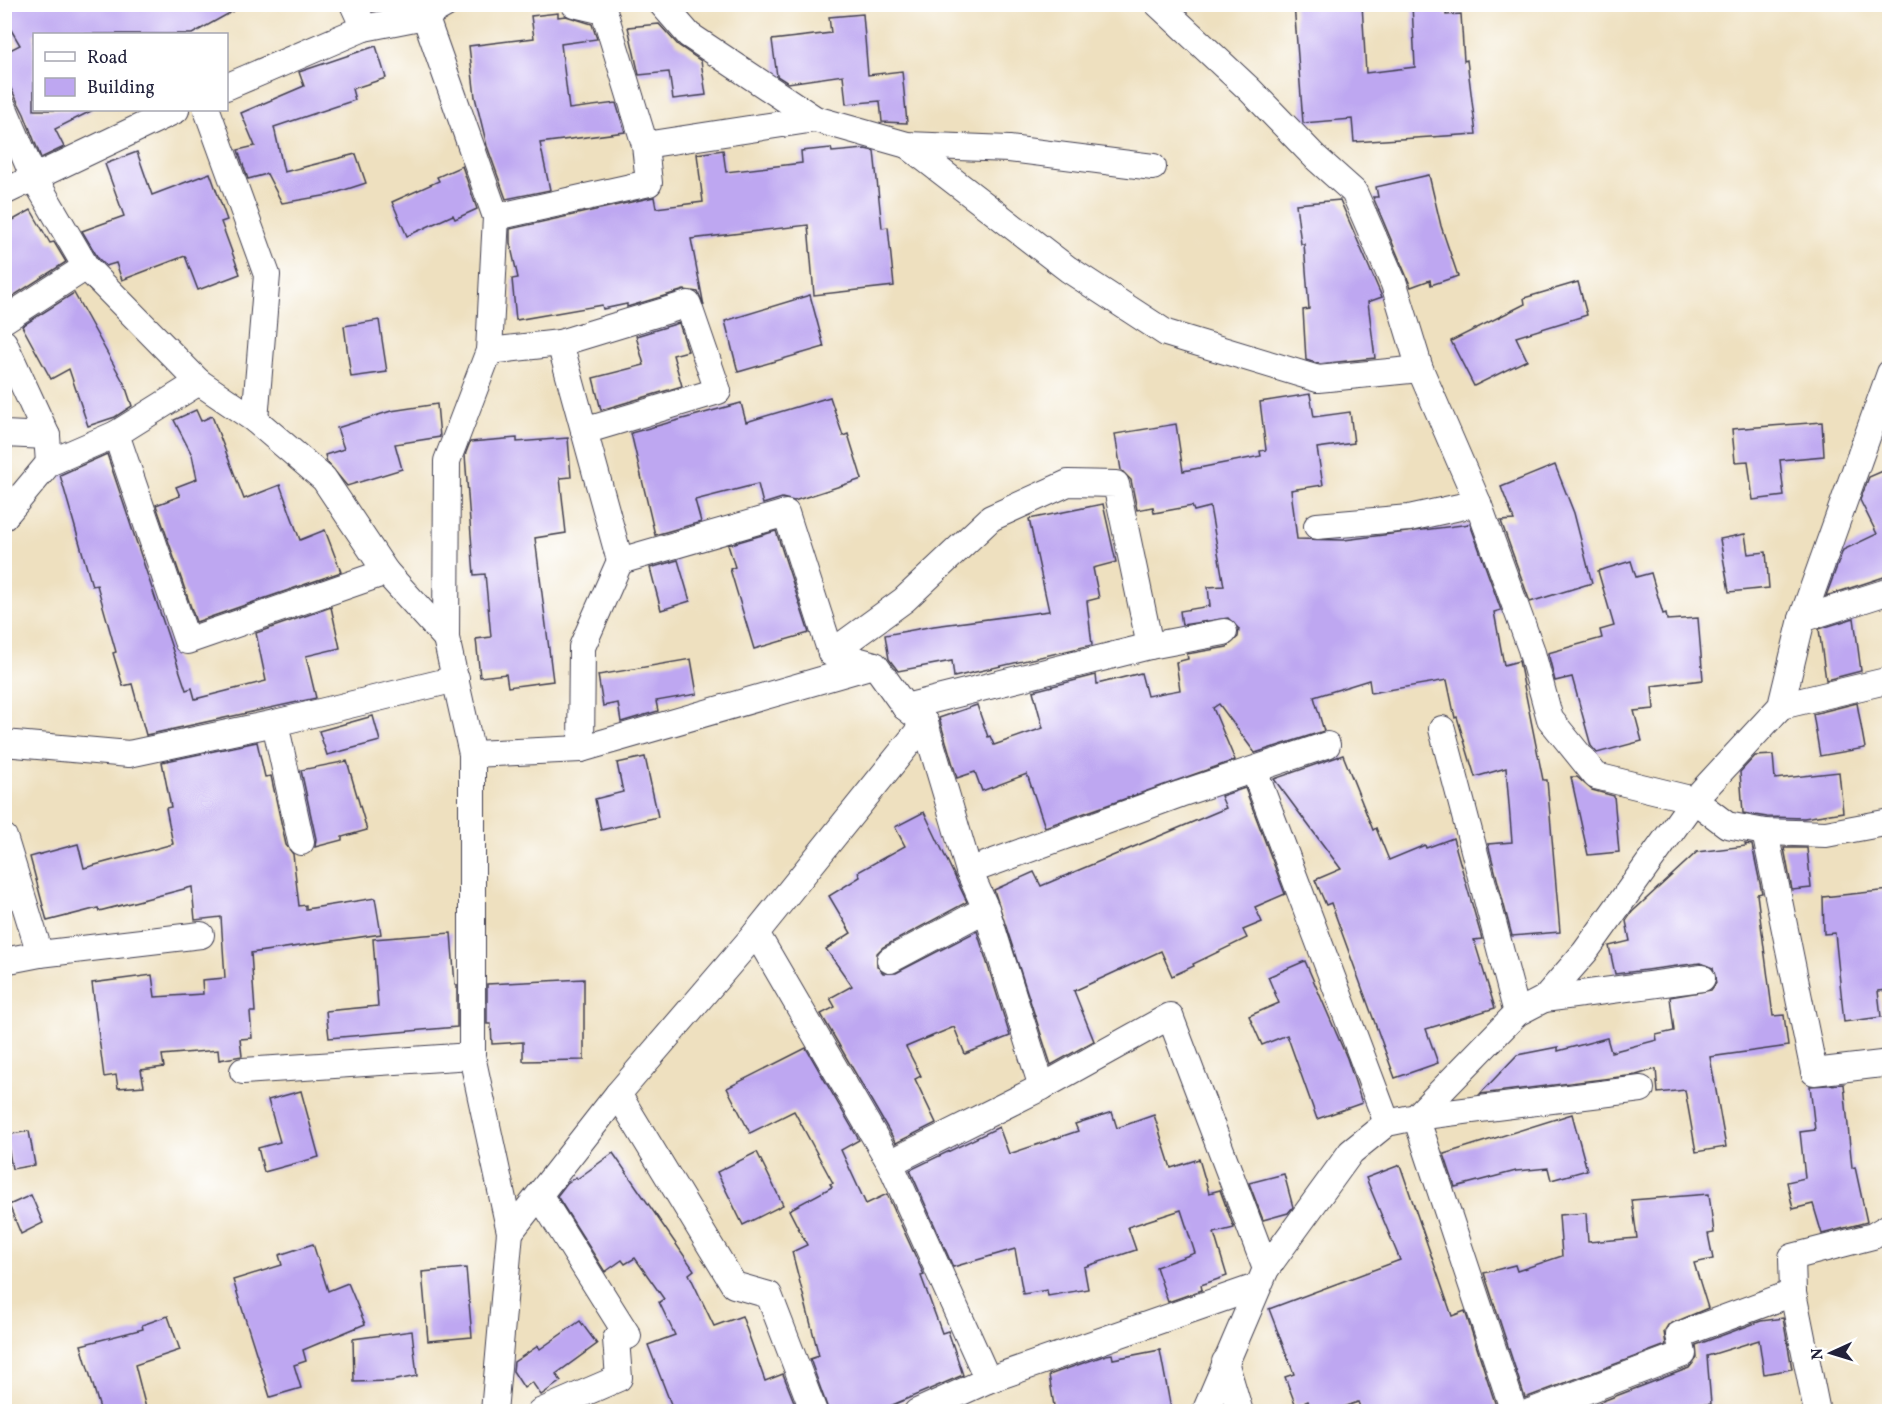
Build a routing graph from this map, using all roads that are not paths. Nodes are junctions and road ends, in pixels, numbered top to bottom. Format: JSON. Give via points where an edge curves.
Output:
{"nodes":[{"id":1,"x":353,"y":4,"type":"edge"},
{"id":2,"x":574,"y":4,"type":"edge"},
{"id":3,"x":662,"y":4,"type":"edge"},
{"id":4,"x":1158,"y":4,"type":"edge"},
{"id":5,"x":435,"y":10,"type":"edge"},
{"id":6,"x":364,"y":28,"type":"junction"},
{"id":7,"x":228,"y":86,"type":"edge"},
{"id":8,"x":4,"y":108,"type":"edge"},
{"id":9,"x":174,"y":111,"type":"edge"},
{"id":10,"x":207,"y":111,"type":"edge"},
{"id":11,"x":815,"y":119,"type":"junction"},
{"id":12,"x":645,"y":145,"type":"junction"},
{"id":13,"x":907,"y":146,"type":"junction"},
{"id":14,"x":1154,"y":167,"type":"dead end"},
{"id":15,"x":33,"y":176,"type":"junction"},
{"id":16,"x":4,"y":192,"type":"edge"},
{"id":17,"x":496,"y":217,"type":"junction"},
{"id":18,"x":86,"y":267,"type":"junction"},
{"id":19,"x":4,"y":320,"type":"edge"},
{"id":20,"x":4,"y":343,"type":"edge"},
{"id":21,"x":560,"y":343,"type":"junction"},
{"id":22,"x":489,"y":351,"type":"junction"},
{"id":23,"x":1420,"y":369,"type":"junction"},
{"id":24,"x":1890,"y":373,"type":"edge"},
{"id":25,"x":199,"y":382,"type":"junction"},
{"id":26,"x":255,"y":420,"type":"junction"},
{"id":27,"x":584,"y":431,"type":"junction"},
{"id":28,"x":4,"y":434,"type":"edge"},
{"id":29,"x":116,"y":434,"type":"junction"},
{"id":30,"x":47,"y":436,"type":"junction"},
{"id":31,"x":49,"y":463,"type":"junction"},
{"id":32,"x":1478,"y":503,"type":"junction"},
{"id":33,"x":4,"y":517,"type":"edge"},
{"id":34,"x":1317,"y":526,"type":"dead end"},
{"id":35,"x":620,"y":561,"type":"junction"},
{"id":36,"x":386,"y":572,"type":"junction"},
{"id":37,"x":1890,"y":591,"type":"edge"},
{"id":38,"x":1802,"y":619,"type":"junction"},
{"id":39,"x":1224,"y":632,"type":"dead end"},
{"id":40,"x":446,"y":638,"type":"junction"},
{"id":41,"x":1150,"y":646,"type":"junction"},
{"id":42,"x":831,"y":653,"type":"junction"},
{"id":43,"x":875,"y":665,"type":"junction"},
{"id":44,"x":456,"y":679,"type":"junction"},
{"id":45,"x":1890,"y":680,"type":"edge"},
{"id":46,"x":1781,"y":706,"type":"junction"},
{"id":47,"x":905,"y":707,"type":"junction"},
{"id":48,"x":275,"y":723,"type":"junction"},
{"id":49,"x":925,"y":723,"type":"junction"},
{"id":50,"x":1442,"y":729,"type":"dead end"},
{"id":51,"x":4,"y":742,"type":"edge"},
{"id":52,"x":1327,"y":745,"type":"dead end"},
{"id":53,"x":581,"y":749,"type":"junction"},
{"id":54,"x":472,"y":754,"type":"junction"},
{"id":55,"x":1254,"y":770,"type":"junction"},
{"id":56,"x":1694,"y":800,"type":"junction"},
{"id":57,"x":1890,"y":822,"type":"edge"},
{"id":58,"x":1765,"y":832,"type":"junction"},
{"id":59,"x":4,"y":837,"type":"edge"},
{"id":60,"x":301,"y":842,"type":"dead end"},
{"id":61,"x":969,"y":871,"type":"junction"},
{"id":62,"x":986,"y":909,"type":"junction"},
{"id":63,"x":756,"y":933,"type":"junction"},
{"id":64,"x":201,"y":935,"type":"dead end"},
{"id":65,"x":40,"y":954,"type":"junction"},
{"id":66,"x":4,"y":960,"type":"edge"},
{"id":67,"x":890,"y":960,"type":"dead end"},
{"id":68,"x":1702,"y":978,"type":"dead end"},
{"id":69,"x":1544,"y":999,"type":"junction"},
{"id":70,"x":1517,"y":1013,"type":"junction"},
{"id":71,"x":472,"y":1056,"type":"junction"},
{"id":72,"x":1890,"y":1064,"type":"edge"},
{"id":73,"x":243,"y":1071,"type":"dead end"},
{"id":74,"x":1042,"y":1087,"type":"junction"},
{"id":75,"x":1641,"y":1089,"type":"dead end"},
{"id":76,"x":618,"y":1094,"type":"junction"},
{"id":77,"x":1416,"y":1117,"type":"junction"},
{"id":78,"x":1387,"y":1123,"type":"junction"},
{"id":79,"x":890,"y":1164,"type":"junction"},
{"id":80,"x":540,"y":1196,"type":"junction"},
{"id":81,"x":1890,"y":1227,"type":"edge"},
{"id":82,"x":510,"y":1232,"type":"junction"},
{"id":83,"x":1261,"y":1278,"type":"junction"},
{"id":84,"x":1793,"y":1293,"type":"junction"},
{"id":85,"x":1225,"y":1362,"type":"junction"},
{"id":86,"x":988,"y":1380,"type":"junction"},
{"id":87,"x":494,"y":1412,"type":"edge"},
{"id":88,"x":540,"y":1412,"type":"edge"},
{"id":89,"x":814,"y":1412,"type":"edge"},
{"id":90,"x":917,"y":1412,"type":"edge"},
{"id":91,"x":1205,"y":1412,"type":"edge"},
{"id":92,"x":1240,"y":1412,"type":"edge"},
{"id":93,"x":1514,"y":1412,"type":"edge"},
{"id":94,"x":1530,"y":1412,"type":"edge"},
{"id":95,"x":1817,"y":1412,"type":"edge"}],
"edges":[{"from":1,"to":6,"type":"street"},
{"from":2,"to":12,"type":"street","via":[[604,11]]},
{"from":3,"to":11,"type":"street","via":[[689,35]]},
{"from":4,"to":23,"type":"street","via":[[1354,192],[1394,284]]},
{"from":5,"to":6,"type":"street"},
{"from":5,"to":17,"type":"street"},
{"from":6,"to":7,"type":"street"},
{"from":8,"to":15,"type":"street"},
{"from":9,"to":15,"type":"street"},
{"from":10,"to":26,"type":"street","via":[[267,275]]},
{"from":11,"to":12,"type":"street"},
{"from":11,"to":13,"type":"street"},
{"from":12,"to":17,"type":"street","via":[[649,183]]},
{"from":13,"to":14,"type":"street","via":[[1009,149]]},
{"from":13,"to":23,"type":"street","via":[[1068,269],[1166,333],[1318,379]]},
{"from":15,"to":16,"type":"street"},
{"from":15,"to":18,"type":"street"},
{"from":17,"to":22,"type":"street"},
{"from":18,"to":19,"type":"street"},
{"from":18,"to":25,"type":"street"},
{"from":20,"to":30,"type":"street"},
{"from":21,"to":22,"type":"street"},
{"from":21,"to":27,"type":"street"},
{"from":21,"to":27,"type":"street","via":[[688,304],[718,392]]},
{"from":22,"to":40,"type":"street","via":[[447,461]]},
{"from":23,"to":32,"type":"street"},
{"from":24,"to":38,"type":"street"},
{"from":25,"to":26,"type":"street"},
{"from":25,"to":29,"type":"street"},
{"from":26,"to":36,"type":"street","via":[[324,479]]},
{"from":27,"to":35,"type":"street"},
{"from":28,"to":30,"type":"street"},
{"from":29,"to":31,"type":"street"},
{"from":29,"to":36,"type":"street","via":[[187,641]]},
{"from":30,"to":31,"type":"street"},
{"from":31,"to":33,"type":"street"},
{"from":32,"to":34,"type":"street","via":[[1409,518]]},
{"from":32,"to":56,"type":"street","via":[[1531,649],[1551,719],[1596,776]]},
{"from":35,"to":42,"type":"street","via":[[786,513]]},
{"from":35,"to":53,"type":"street","via":[[582,647]]},
{"from":36,"to":40,"type":"street"},
{"from":37,"to":38,"type":"street"},
{"from":38,"to":46,"type":"street"},
{"from":39,"to":41,"type":"street"},
{"from":40,"to":44,"type":"street"},
{"from":41,"to":42,"type":"street","via":[[1116,484],[1068,483],[992,518],[904,600]]},
{"from":41,"to":47,"type":"street"},
{"from":42,"to":43,"type":"street"},
{"from":43,"to":47,"type":"street"},
{"from":43,"to":53,"type":"street"},
{"from":44,"to":48,"type":"street"},
{"from":44,"to":54,"type":"street"},
{"from":45,"to":46,"type":"street"},
{"from":46,"to":56,"type":"street"},
{"from":47,"to":49,"type":"street"},
{"from":48,"to":51,"type":"street","via":[[129,754]]},
{"from":48,"to":60,"type":"street"},
{"from":49,"to":61,"type":"street"},
{"from":49,"to":63,"type":"street"},
{"from":50,"to":70,"type":"street"},
{"from":52,"to":55,"type":"street"},
{"from":53,"to":54,"type":"street"},
{"from":54,"to":71,"type":"street"},
{"from":55,"to":61,"type":"street"},
{"from":55,"to":78,"type":"street"},
{"from":56,"to":58,"type":"street","via":[[1727,825]]},
{"from":56,"to":69,"type":"street","via":[[1585,952]]},
{"from":57,"to":58,"type":"street","via":[[1826,834]]},
{"from":58,"to":72,"type":"street","via":[[1814,1072]]},
{"from":59,"to":65,"type":"street"},
{"from":61,"to":62,"type":"street"},
{"from":62,"to":67,"type":"street"},
{"from":62,"to":74,"type":"street"},
{"from":63,"to":76,"type":"street"},
{"from":63,"to":79,"type":"street"},
{"from":64,"to":65,"type":"street"},
{"from":65,"to":66,"type":"street"},
{"from":68,"to":69,"type":"street"},
{"from":69,"to":70,"type":"street"},
{"from":70,"to":77,"type":"street"},
{"from":71,"to":73,"type":"street"},
{"from":71,"to":82,"type":"street"},
{"from":74,"to":79,"type":"street"},
{"from":74,"to":83,"type":"street","via":[[1170,1016]]},
{"from":75,"to":77,"type":"street"},
{"from":76,"to":80,"type":"street"},
{"from":76,"to":89,"type":"street","via":[[734,1285],[769,1295]]},
{"from":77,"to":78,"type":"street"},
{"from":77,"to":93,"type":"street"},
{"from":78,"to":83,"type":"street","via":[[1352,1152]]},
{"from":79,"to":86,"type":"street"},
{"from":80,"to":82,"type":"street"},
{"from":80,"to":88,"type":"street","via":[[628,1336],[616,1339],[620,1378]]},
{"from":81,"to":84,"type":"street","via":[[1873,1236],[1792,1257]]},
{"from":82,"to":87,"type":"street"},
{"from":83,"to":85,"type":"street"},
{"from":83,"to":86,"type":"street"},
{"from":84,"to":94,"type":"street","via":[[1679,1335],[1683,1354]]},
{"from":84,"to":95,"type":"street"},
{"from":85,"to":91,"type":"street"},
{"from":85,"to":92,"type":"street"},
{"from":86,"to":90,"type":"street"}]}
